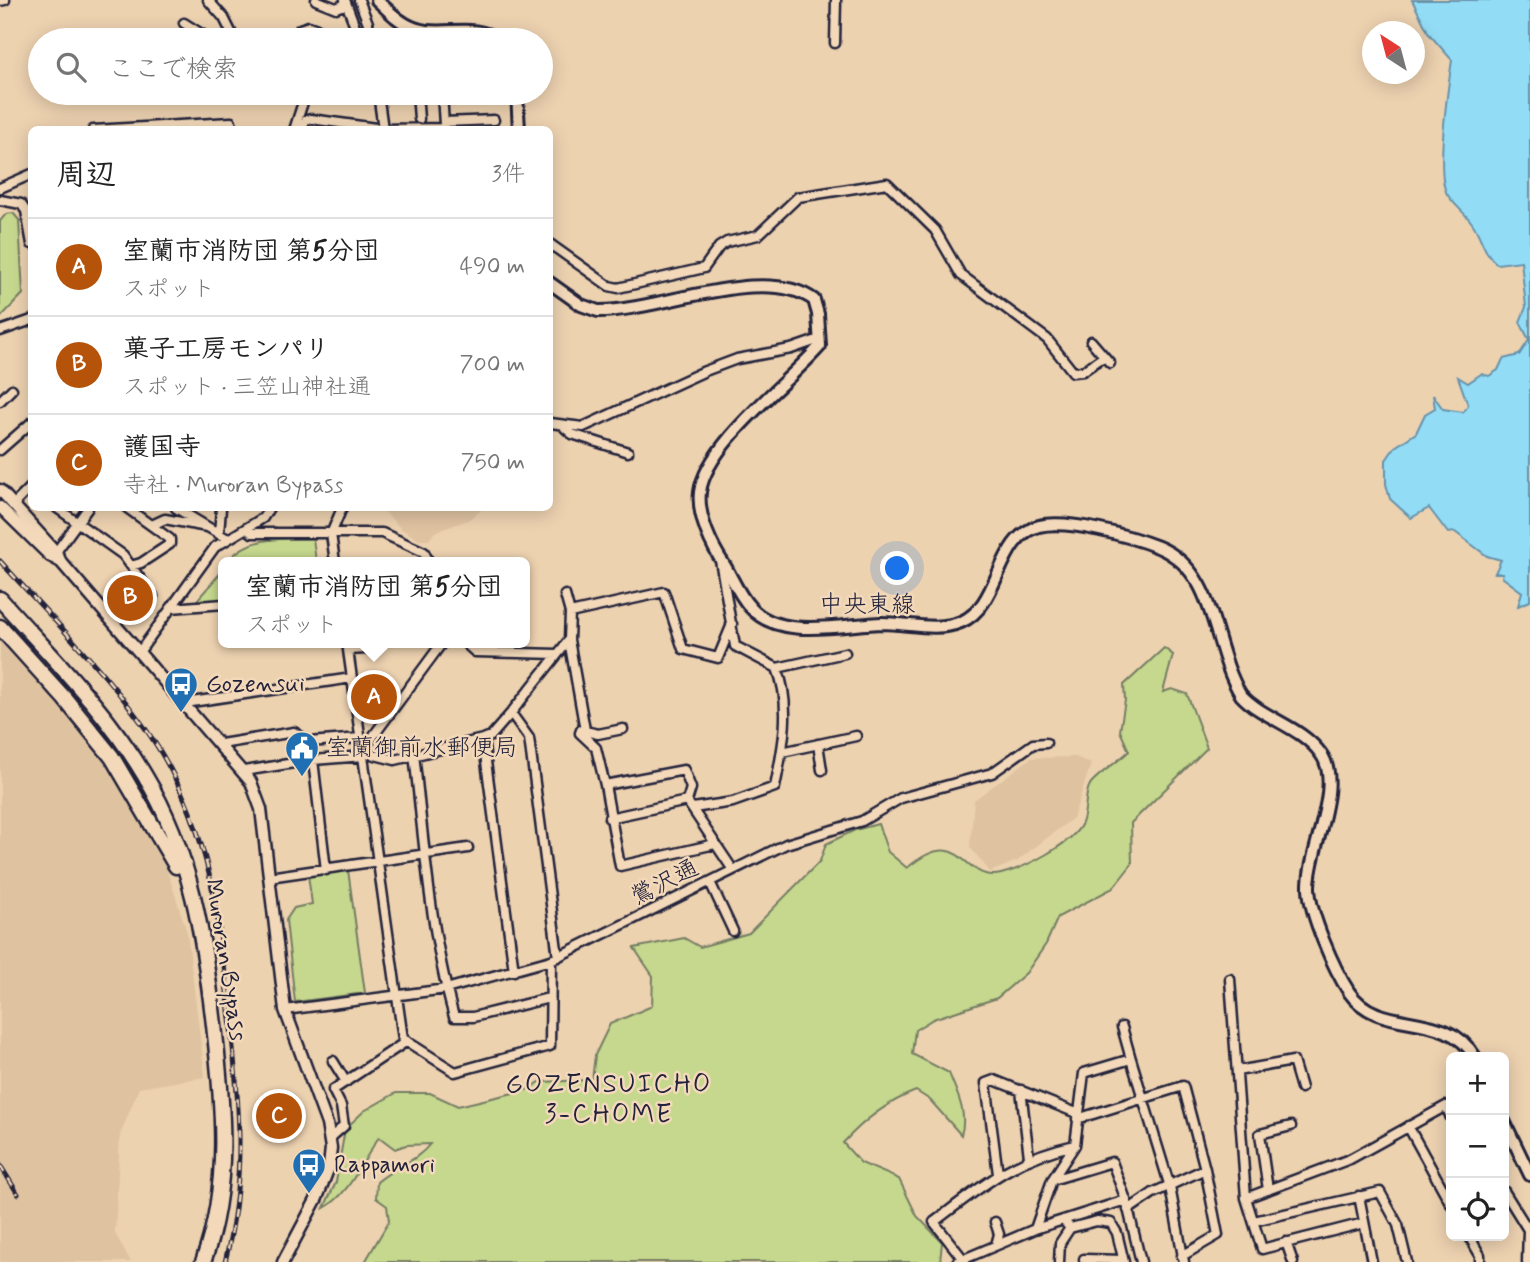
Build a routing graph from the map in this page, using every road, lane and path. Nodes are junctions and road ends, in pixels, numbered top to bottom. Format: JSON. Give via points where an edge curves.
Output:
{"nodes":[{"id":1,"x":5,"y":0,"type":"edge"},
{"id":2,"x":208,"y":0,"type":"edge"},
{"id":3,"x":316,"y":0,"type":"edge"},
{"id":4,"x":359,"y":0,"type":"edge"},
{"id":5,"x":377,"y":0,"type":"edge"},
{"id":6,"x":836,"y":0,"type":"edge"},
{"id":7,"x":0,"y":1,"type":"edge"},
{"id":8,"x":345,"y":2,"type":"edge"},
{"id":9,"x":184,"y":23,"type":"dead end"},
{"id":10,"x":192,"y":28,"type":"edge"},
{"id":11,"x":229,"y":28,"type":"edge"},
{"id":12,"x":356,"y":28,"type":"edge"},
{"id":13,"x":369,"y":28,"type":"edge"},
{"id":14,"x":415,"y":28,"type":"edge"},
{"id":15,"x":835,"y":43,"type":"dead end"},
{"id":16,"x":302,"y":105,"type":"edge"},
{"id":17,"x":380,"y":105,"type":"edge"},
{"id":18,"x":418,"y":105,"type":"edge"},
{"id":19,"x":443,"y":105,"type":"edge"},
{"id":20,"x":518,"y":105,"type":"edge"},
{"id":21,"x":419,"y":119,"type":"dead end"},
{"id":22,"x":494,"y":120,"type":"dead end"},
{"id":23,"x":162,"y":126,"type":"edge"},
{"id":24,"x":232,"y":126,"type":"edge"},
{"id":25,"x":295,"y":126,"type":"edge"},
{"id":26,"x":304,"y":126,"type":"edge"},
{"id":27,"x":358,"y":126,"type":"edge"},
{"id":28,"x":383,"y":126,"type":"edge"},
{"id":29,"x":444,"y":126,"type":"edge"},
{"id":30,"x":519,"y":126,"type":"edge"},
{"id":31,"x":28,"y":176,"type":"edge"},
{"id":32,"x":0,"y":188,"type":"edge"},
{"id":33,"x":0,"y":200,"type":"edge"},
{"id":34,"x":28,"y":222,"type":"edge"},
{"id":35,"x":553,"y":246,"type":"edge"},
{"id":36,"x":553,"y":285,"type":"edge"},
{"id":37,"x":28,"y":321,"type":"edge"},
{"id":38,"x":0,"y":331,"type":"edge"},
{"id":39,"x":820,"y":340,"type":"junction"},
{"id":40,"x":1091,"y":341,"type":"dead end"},
{"id":41,"x":1103,"y":357,"type":"junction"},
{"id":42,"x":1110,"y":363,"type":"dead end"},
{"id":43,"x":12,"y":389,"type":"dead end"},
{"id":44,"x":0,"y":401,"type":"edge"},
{"id":45,"x":553,"y":424,"type":"edge"},
{"id":46,"x":28,"y":426,"type":"edge"},
{"id":47,"x":562,"y":426,"type":"junction"},
{"id":48,"x":0,"y":450,"type":"edge"},
{"id":49,"x":628,"y":452,"type":"dead end"},
{"id":50,"x":28,"y":489,"type":"edge"},
{"id":51,"x":0,"y":490,"type":"edge"},
{"id":52,"x":3,"y":508,"type":"edge"},
{"id":53,"x":61,"y":511,"type":"edge"},
{"id":54,"x":86,"y":511,"type":"edge"},
{"id":55,"x":132,"y":511,"type":"edge"},
{"id":56,"x":181,"y":511,"type":"edge"},
{"id":57,"x":221,"y":511,"type":"edge"},
{"id":58,"x":267,"y":511,"type":"edge"},
{"id":59,"x":341,"y":511,"type":"edge"},
{"id":60,"x":78,"y":523,"type":"junction"},
{"id":61,"x":152,"y":524,"type":"junction"},
{"id":62,"x":207,"y":527,"type":"junction"},
{"id":63,"x":246,"y":528,"type":"junction"},
{"id":64,"x":331,"y":534,"type":"junction"},
{"id":65,"x":222,"y":536,"type":"junction"},
{"id":66,"x":59,"y":557,"type":"junction"},
{"id":67,"x":334,"y":557,"type":"edge"},
{"id":68,"x":426,"y":557,"type":"edge"},
{"id":69,"x":720,"y":560,"type":"junction"},
{"id":70,"x":131,"y":566,"type":"junction"},
{"id":71,"x":0,"y":587,"type":"edge"},
{"id":72,"x":565,"y":595,"type":"dead end"},
{"id":73,"x":153,"y":596,"type":"dead end"},
{"id":74,"x":0,"y":599,"type":"edge"},
{"id":75,"x":218,"y":604,"type":"edge"},
{"id":76,"x":171,"y":608,"type":"junction"},
{"id":77,"x":0,"y":613,"type":"edge"},
{"id":78,"x":570,"y":613,"type":"junction"},
{"id":79,"x":732,"y":624,"type":"junction"},
{"id":80,"x":0,"y":627,"type":"edge"},
{"id":81,"x":569,"y":640,"type":"junction"},
{"id":82,"x":348,"y":648,"type":"edge"},
{"id":83,"x":357,"y":648,"type":"edge"},
{"id":84,"x":438,"y":648,"type":"edge"},
{"id":85,"x":471,"y":648,"type":"edge"},
{"id":86,"x":366,"y":649,"type":"dead end"},
{"id":87,"x":140,"y":652,"type":"junction"},
{"id":88,"x":845,"y":653,"type":"dead end"},
{"id":89,"x":557,"y":654,"type":"junction"},
{"id":90,"x":777,"y":668,"type":"junction"},
{"id":91,"x":352,"y":678,"type":"junction"},
{"id":92,"x":185,"y":703,"type":"junction"},
{"id":93,"x":511,"y":713,"type":"junction"},
{"id":94,"x":623,"y":729,"type":"dead end"},
{"id":95,"x":585,"y":730,"type":"junction"},
{"id":96,"x":856,"y":736,"type":"dead end"},
{"id":97,"x":361,"y":738,"type":"junction"},
{"id":98,"x":483,"y":739,"type":"junction"},
{"id":99,"x":1046,"y":743,"type":"dead end"},
{"id":100,"x":221,"y":744,"type":"junction"},
{"id":101,"x":818,"y":744,"type":"junction"},
{"id":102,"x":782,"y":752,"type":"junction"},
{"id":103,"x":363,"y":753,"type":"junction"},
{"id":104,"x":414,"y":754,"type":"junction"},
{"id":105,"x":313,"y":760,"type":"junction"},
{"id":106,"x":822,"y":770,"type":"dead end"},
{"id":107,"x":244,"y":771,"type":"junction"},
{"id":108,"x":605,"y":786,"type":"junction"},
{"id":109,"x":690,"y":804,"type":"junction"},
{"id":110,"x":609,"y":818,"type":"junction"},
{"id":111,"x":715,"y":844,"type":"junction"},
{"id":112,"x":468,"y":848,"type":"dead end"},
{"id":113,"x":426,"y":854,"type":"junction"},
{"id":114,"x":379,"y":863,"type":"junction"},
{"id":115,"x":176,"y":866,"type":"junction"},
{"id":116,"x":326,"y":870,"type":"junction"},
{"id":117,"x":733,"y":870,"type":"junction"},
{"id":118,"x":269,"y":877,"type":"junction"},
{"id":119,"x":710,"y":882,"type":"junction"},
{"id":120,"x":195,"y":900,"type":"junction"},
{"id":121,"x":733,"y":931,"type":"dead end"},
{"id":122,"x":554,"y":959,"type":"junction"},
{"id":123,"x":514,"y":971,"type":"junction"},
{"id":124,"x":1230,"y":979,"type":"dead end"},
{"id":125,"x":446,"y":989,"type":"junction"},
{"id":126,"x":396,"y":997,"type":"junction"},
{"id":127,"x":549,"y":998,"type":"junction"},
{"id":128,"x":285,"y":1010,"type":"junction"},
{"id":129,"x":1122,"y":1027,"type":"dead end"},
{"id":130,"x":407,"y":1041,"type":"junction"},
{"id":131,"x":1472,"y":1052,"type":"edge"},
{"id":132,"x":1131,"y":1059,"type":"junction"},
{"id":133,"x":333,"y":1061,"type":"dead end"},
{"id":134,"x":1237,"y":1071,"type":"junction"},
{"id":135,"x":346,"y":1082,"type":"junction"},
{"id":136,"x":1301,"y":1087,"type":"dead end"},
{"id":137,"x":1021,"y":1090,"type":"junction"},
{"id":138,"x":1144,"y":1098,"type":"junction"},
{"id":139,"x":1450,"y":1115,"type":"edge"},
{"id":140,"x":1078,"y":1116,"type":"junction"},
{"id":141,"x":1291,"y":1126,"type":"dead end"},
{"id":142,"x":1408,"y":1126,"type":"junction"},
{"id":143,"x":1509,"y":1131,"type":"edge"},
{"id":144,"x":330,"y":1138,"type":"junction"},
{"id":145,"x":1075,"y":1145,"type":"junction"},
{"id":146,"x":1029,"y":1157,"type":"junction"},
{"id":147,"x":1205,"y":1169,"type":"junction"},
{"id":148,"x":998,"y":1174,"type":"junction"},
{"id":149,"x":1530,"y":1175,"type":"edge"},
{"id":150,"x":1052,"y":1180,"type":"junction"},
{"id":151,"x":1170,"y":1187,"type":"junction"},
{"id":152,"x":1268,"y":1190,"type":"junction"},
{"id":153,"x":1446,"y":1195,"type":"edge"},
{"id":154,"x":1359,"y":1196,"type":"junction"},
{"id":155,"x":1246,"y":1198,"type":"junction"},
{"id":156,"x":1509,"y":1199,"type":"edge"},
{"id":157,"x":1126,"y":1200,"type":"junction"},
{"id":158,"x":1128,"y":1210,"type":"junction"},
{"id":159,"x":1063,"y":1220,"type":"junction"},
{"id":160,"x":1254,"y":1221,"type":"junction"},
{"id":161,"x":995,"y":1222,"type":"dead end"},
{"id":162,"x":1364,"y":1223,"type":"junction"},
{"id":163,"x":1070,"y":1228,"type":"junction"},
{"id":164,"x":1035,"y":1229,"type":"junction"},
{"id":165,"x":1529,"y":1231,"type":"edge"},
{"id":166,"x":1472,"y":1241,"type":"edge"},
{"id":167,"x":1286,"y":1242,"type":"junction"},
{"id":168,"x":996,"y":1245,"type":"junction"},
{"id":169,"x":1084,"y":1259,"type":"dead end"},
{"id":170,"x":1183,"y":1259,"type":"edge"},
{"id":171,"x":960,"y":1260,"type":"edge"},
{"id":172,"x":1124,"y":1261,"type":"edge"},
{"id":173,"x":193,"y":1262,"type":"edge"},
{"id":174,"x":203,"y":1262,"type":"edge"},
{"id":175,"x":283,"y":1262,"type":"edge"},
{"id":176,"x":1059,"y":1262,"type":"edge"},
{"id":177,"x":1141,"y":1262,"type":"edge"},
{"id":178,"x":1293,"y":1262,"type":"edge"},
{"id":179,"x":1372,"y":1262,"type":"edge"},
{"id":180,"x":1407,"y":1262,"type":"edge"},
{"id":181,"x":1480,"y":1262,"type":"edge"},
{"id":182,"x":1527,"y":1262,"type":"edge"}],
"edges":[{"from":1,"to":7,"type":"street"},
{"from":2,"to":11,"type":"street"},
{"from":3,"to":8,"type":"street","via":[[335,8]]},
{"from":4,"to":13,"type":"street"},
{"from":5,"to":14,"type":"main road"},
{"from":6,"to":15,"type":"street"},
{"from":8,"to":12,"type":"street"},
{"from":9,"to":10,"type":"street"},
{"from":16,"to":25,"type":"street"},
{"from":17,"to":28,"type":"street"},
{"from":18,"to":21,"type":"street"},
{"from":19,"to":29,"type":"street"},
{"from":20,"to":30,"type":"main road"},
{"from":22,"to":29,"type":"street"},
{"from":23,"to":24,"type":"street","via":[[231,122]]},
{"from":26,"to":27,"type":"street","via":[[311,119]]},
{"from":31,"to":32,"type":"street"},
{"from":33,"to":34,"type":"street","via":[[21,204]]},
{"from":35,"to":41,"type":"street","via":[[608,286],[625,288],[704,268],[719,247],[758,235],[798,197],[887,183],[935,230],[961,275],[1047,339],[1073,372],[1083,371]]},
{"from":36,"to":39,"type":"main road","via":[[598,311],[745,287],[795,291],[814,300]]},
{"from":37,"to":38,"type":"street"},
{"from":39,"to":47,"type":"street","via":[[705,371],[596,424],[574,429]]},
{"from":39,"to":69,"type":"main road","name":"中央東線","via":[[818,348],[709,466],[701,502]]},
{"from":40,"to":41,"type":"street"},
{"from":41,"to":42,"type":"street"},
{"from":43,"to":44,"type":"street"},
{"from":45,"to":47,"type":"street"},
{"from":46,"to":48,"type":"street"},
{"from":47,"to":49,"type":"street","via":[[572,434]]},
{"from":50,"to":52,"type":"street"},
{"from":51,"to":52,"type":"street"},
{"from":52,"to":66,"type":"street"},
{"from":53,"to":60,"type":"street"},
{"from":54,"to":60,"type":"street"},
{"from":55,"to":61,"type":"street"},
{"from":56,"to":62,"type":"street"},
{"from":57,"to":65,"type":"street"},
{"from":58,"to":63,"type":"street"},
{"from":59,"to":64,"type":"street"},
{"from":60,"to":66,"type":"street"},
{"from":60,"to":70,"type":"street","via":[[123,555]]},
{"from":61,"to":62,"type":"street","via":[[165,519]]},
{"from":61,"to":70,"type":"street","via":[[170,538],[170,544]]},
{"from":62,"to":65,"type":"street"},
{"from":63,"to":64,"type":"street","via":[[252,533]]},
{"from":63,"to":65,"type":"street"},
{"from":64,"to":67,"type":"street"},
{"from":64,"to":68,"type":"street","via":[[382,533]]},
{"from":65,"to":76,"type":"street"},
{"from":66,"to":87,"type":"street"},
{"from":69,"to":79,"type":"street"},
{"from":69,"to":131,"type":"main road","name":"中央東線","via":[[751,610],[784,626],[940,626],[960,622],[979,609],[1015,544],[1036,527],[1054,524],[1101,532],[1173,555],[1191,570],[1205,595],[1241,695],[1302,735],[1324,759],[1329,784],[1310,872],[1310,898],[1348,990],[1363,1007],[1380,1016],[1421,1022],[1450,1033],[1466,1042]]},
{"from":70,"to":73,"type":"street"},
{"from":71,"to":120,"type":"highway","via":[[118,721],[144,759],[179,826]]},
{"from":72,"to":78,"type":"street"},
{"from":74,"to":120,"type":"highway","name":"Muroran Bypass","via":[[129,749],[169,823]]},
{"from":75,"to":76,"type":"street"},
{"from":76,"to":87,"type":"street"},
{"from":77,"to":115,"type":"highway","name":"Muroran Bypass","via":[[125,761]]},
{"from":78,"to":79,"type":"street","via":[[664,592],[683,649],[718,658]]},
{"from":78,"to":81,"type":"street"},
{"from":79,"to":90,"type":"street","via":[[735,646]]},
{"from":80,"to":115,"type":"highway","via":[[112,757]]},
{"from":81,"to":89,"type":"street"},
{"from":81,"to":95,"type":"street"},
{"from":82,"to":91,"type":"street"},
{"from":83,"to":86,"type":"street"},
{"from":84,"to":103,"type":"street"},
{"from":85,"to":89,"type":"street","via":[[475,652]]},
{"from":87,"to":92,"type":"street"},
{"from":88,"to":90,"type":"street"},
{"from":89,"to":93,"type":"street"},
{"from":90,"to":102,"type":"street","via":[[786,695]]},
{"from":91,"to":92,"type":"street"},
{"from":91,"to":97,"type":"street"},
{"from":92,"to":100,"type":"street"},
{"from":93,"to":98,"type":"street"},
{"from":93,"to":122,"type":"street","via":[[529,738]]},
{"from":94,"to":95,"type":"street","via":[[598,734]]},
{"from":95,"to":108,"type":"street","via":[[580,733],[596,748]]},
{"from":96,"to":101,"type":"street"},
{"from":97,"to":100,"type":"street","via":[[310,741],[294,732]]},
{"from":97,"to":103,"type":"street"},
{"from":98,"to":104,"type":"street"},
{"from":98,"to":123,"type":"street"},
{"from":99,"to":117,"type":"street","name":"鶯沢通","via":[[1033,744],[992,773],[901,798],[862,821],[800,838]]},
{"from":100,"to":107,"type":"street"},
{"from":101,"to":102,"type":"street"},
{"from":101,"to":106,"type":"street"},
{"from":102,"to":109,"type":"street","via":[[775,787],[733,802]]},
{"from":103,"to":104,"type":"street","via":[[395,760]]},
{"from":103,"to":105,"type":"street"},
{"from":103,"to":114,"type":"street"},
{"from":104,"to":113,"type":"street"},
{"from":105,"to":107,"type":"street"},
{"from":105,"to":116,"type":"street"},
{"from":107,"to":118,"type":"street","via":[[261,809]]},
{"from":108,"to":109,"type":"street","via":[[684,769],[691,788]]},
{"from":108,"to":110,"type":"street"},
{"from":109,"to":110,"type":"street"},
{"from":109,"to":111,"type":"street"},
{"from":110,"to":111,"type":"street","via":[[620,866]]},
{"from":111,"to":117,"type":"street"},
{"from":112,"to":113,"type":"street"},
{"from":113,"to":114,"type":"street"},
{"from":113,"to":125,"type":"street"},
{"from":114,"to":116,"type":"street"},
{"from":114,"to":126,"type":"street"},
{"from":115,"to":173,"type":"highway","name":"Muroran Bypass","via":[[195,952],[214,1126],[209,1198]]},
{"from":116,"to":118,"type":"street"},
{"from":117,"to":119,"type":"street","name":"鶯沢通"},
{"from":118,"to":128,"type":"street"},
{"from":119,"to":121,"type":"street"},
{"from":119,"to":122,"type":"street","name":"鶯沢通"},
{"from":120,"to":174,"type":"highway","name":"Muroran Bypass","via":[[209,981],[223,1128],[220,1193]]},
{"from":122,"to":123,"type":"street","name":"鶯沢通"},
{"from":122,"to":127,"type":"street"},
{"from":123,"to":125,"type":"street","name":"鶯沢通"},
{"from":124,"to":134,"type":"street"},
{"from":125,"to":126,"type":"street","name":"鶯沢通"},
{"from":125,"to":127,"type":"street","via":[[454,1017],[473,1017]]},
{"from":126,"to":128,"type":"street","name":"鶯沢通"},
{"from":126,"to":130,"type":"street","via":[[403,1040]]},
{"from":127,"to":130,"type":"street","via":[[550,1046],[455,1072]]},
{"from":128,"to":144,"type":"street"},
{"from":129,"to":132,"type":"street"},
{"from":130,"to":135,"type":"street"},
{"from":132,"to":138,"type":"street"},
{"from":132,"to":140,"type":"street","via":[[1084,1073]]},
{"from":133,"to":135,"type":"street"},
{"from":134,"to":136,"type":"street","via":[[1293,1061]]},
{"from":134,"to":155,"type":"street"},
{"from":135,"to":144,"type":"street","via":[[333,1090],[344,1126]]},
{"from":137,"to":140,"type":"street"},
{"from":137,"to":146,"type":"street"},
{"from":137,"to":148,"type":"street","via":[[994,1080],[986,1083]]},
{"from":138,"to":140,"type":"street"},
{"from":138,"to":147,"type":"street","via":[[1183,1086]]},
{"from":138,"to":151,"type":"street"},
{"from":139,"to":142,"type":"street","via":[[1446,1106]]},
{"from":140,"to":145,"type":"street"},
{"from":141,"to":152,"type":"street","via":[[1260,1134]]},
{"from":142,"to":152,"type":"street","via":[[1340,1164]]},
{"from":142,"to":153,"type":"street"},
{"from":143,"to":149,"type":"main road"},
{"from":144,"to":175,"type":"street","via":[[330,1167]]},
{"from":145,"to":146,"type":"street"},
{"from":145,"to":150,"type":"street"},
{"from":146,"to":148,"type":"street"},
{"from":147,"to":151,"type":"street"},
{"from":147,"to":170,"type":"street","via":[[1218,1235]]},
{"from":148,"to":171,"type":"street","via":[[934,1222]]},
{"from":150,"to":157,"type":"street","via":[[1112,1162]]},
{"from":150,"to":164,"type":"street"},
{"from":151,"to":158,"type":"street"},
{"from":151,"to":170,"type":"street"},
{"from":152,"to":155,"type":"street"},
{"from":154,"to":160,"type":"street"},
{"from":154,"to":162,"type":"street"},
{"from":154,"to":180,"type":"street","via":[[1380,1192],[1398,1225]]},
{"from":155,"to":160,"type":"street"},
{"from":156,"to":165,"type":"street"},
{"from":157,"to":158,"type":"street"},
{"from":157,"to":159,"type":"street"},
{"from":158,"to":177,"type":"street"},
{"from":159,"to":163,"type":"street"},
{"from":159,"to":164,"type":"street"},
{"from":160,"to":167,"type":"street","via":[[1262,1249]]},
{"from":161,"to":168,"type":"street"},
{"from":162,"to":167,"type":"street"},
{"from":162,"to":179,"type":"street"},
{"from":163,"to":172,"type":"street","via":[[1097,1221],[1111,1223]]},
{"from":163,"to":176,"type":"street","via":[[1059,1243]]},
{"from":164,"to":168,"type":"street"},
{"from":165,"to":182,"type":"street"},
{"from":166,"to":181,"type":"street"},
{"from":167,"to":178,"type":"street"},
{"from":168,"to":171,"type":"street"},
{"from":169,"to":172,"type":"street"}]}
